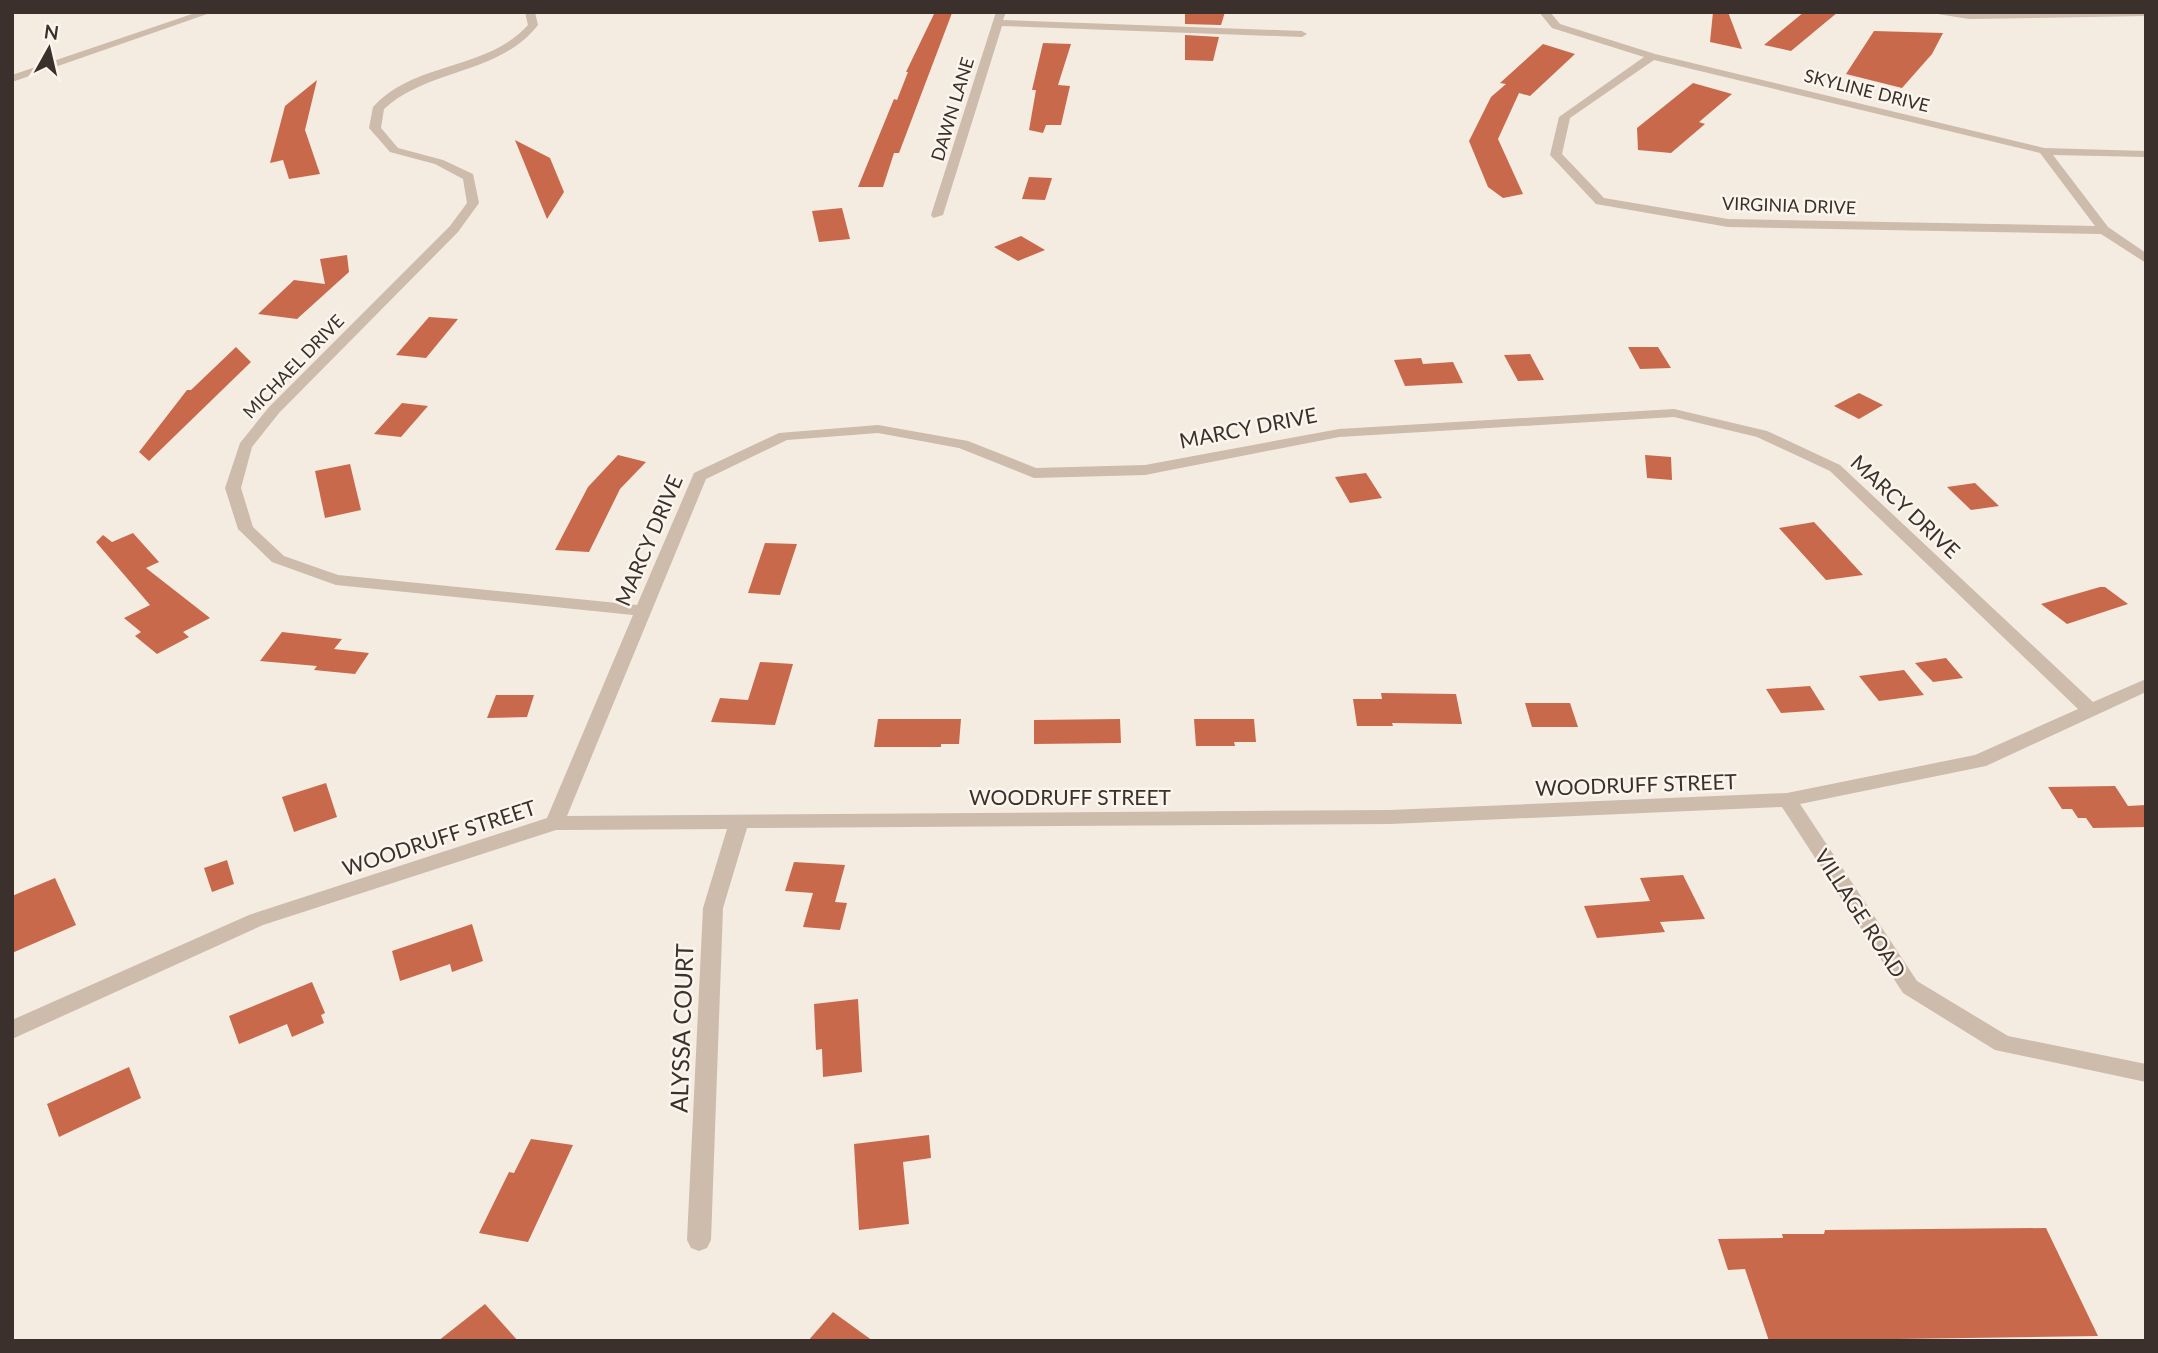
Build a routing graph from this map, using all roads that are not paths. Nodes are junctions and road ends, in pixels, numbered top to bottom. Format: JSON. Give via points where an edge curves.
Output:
{"nodes":[{"id":1,"x":208,"y":12,"type":"edge"},
{"id":2,"x":530,"y":12,"type":"edge"},
{"id":3,"x":1544,"y":12,"type":"edge"},
{"id":4,"x":1930,"y":12,"type":"edge"},
{"id":5,"x":2146,"y":13,"type":"edge"},
{"id":6,"x":999,"y":18,"type":"edge"},
{"id":7,"x":1302,"y":34,"type":"dead end"},
{"id":8,"x":1652,"y":56,"type":"junction"},
{"id":9,"x":12,"y":79,"type":"edge"},
{"id":10,"x":2044,"y":150,"type":"junction"},
{"id":11,"x":2146,"y":153,"type":"edge"},
{"id":12,"x":937,"y":215,"type":"dead end"},
{"id":13,"x":2104,"y":230,"type":"junction"},
{"id":14,"x":2146,"y":259,"type":"edge"},
{"id":15,"x":641,"y":611,"type":"junction"},
{"id":16,"x":2146,"y":685,"type":"edge"},
{"id":17,"x":2091,"y":711,"type":"junction"},
{"id":18,"x":1787,"y":800,"type":"junction"},
{"id":19,"x":739,"y":822,"type":"junction"},
{"id":20,"x":555,"y":823,"type":"junction"},
{"id":21,"x":12,"y":1030,"type":"edge"},
{"id":22,"x":2146,"y":1073,"type":"edge"},
{"id":23,"x":699,"y":1240,"type":"dead end"}],
"edges":[{"from":1,"to":9,"type":"street"},
{"from":2,"to":15,"type":"street","name":"MICHAEL DRIVE","via":[[533,24],[511,47],[434,74],[400,90],[379,108],[375,128],[394,150],[439,162],[469,177],[473,203],[454,229],[274,410],[245,446],[233,488],[246,529],[278,559],[335,580]]},
{"from":3,"to":8,"type":"street","name":"SKYLINE DRIVE","via":[[1556,26]]},
{"from":4,"to":5,"type":"street","via":[[1969,16]]},
{"from":6,"to":7,"type":"street"},
{"from":6,"to":12,"type":"street","name":"DAWN LANE"},
{"from":8,"to":10,"type":"street","name":"SKYLINE DRIVE"},
{"from":8,"to":13,"type":"street","name":"VIRGINIA DRIVE","via":[[1565,117],[1556,155],[1600,201],[1728,223]]},
{"from":10,"to":11,"type":"street","name":"SKYLINE DRIVE"},
{"from":10,"to":13,"type":"street"},
{"from":13,"to":14,"type":"street"},
{"from":15,"to":17,"type":"street","name":"MARCY DRIVE","via":[[699,476],[784,436],[878,429],[963,443],[1034,473],[1145,470],[1339,433],[1674,414],[1762,434],[1835,468]]},
{"from":15,"to":20,"type":"street","name":"MARCY DRIVE"},
{"from":16,"to":17,"type":"street","name":"WOODRUFF STREET"},
{"from":17,"to":18,"type":"street","name":"WOODRUFF STREET","via":[[1979,761]]},
{"from":18,"to":19,"type":"street","name":"WOODRUFF STREET","via":[[1390,817]]},
{"from":18,"to":22,"type":"street","name":"VILLAGE ROAD","via":[[1910,987],[2003,1044]]},
{"from":19,"to":20,"type":"street","name":"WOODRUFF STREET"},
{"from":19,"to":23,"type":"street","name":"ALYSSA COURT","via":[[713,908]]},
{"from":20,"to":21,"type":"street","name":"WOODRUFF STREET","via":[[256,920]]}]}
